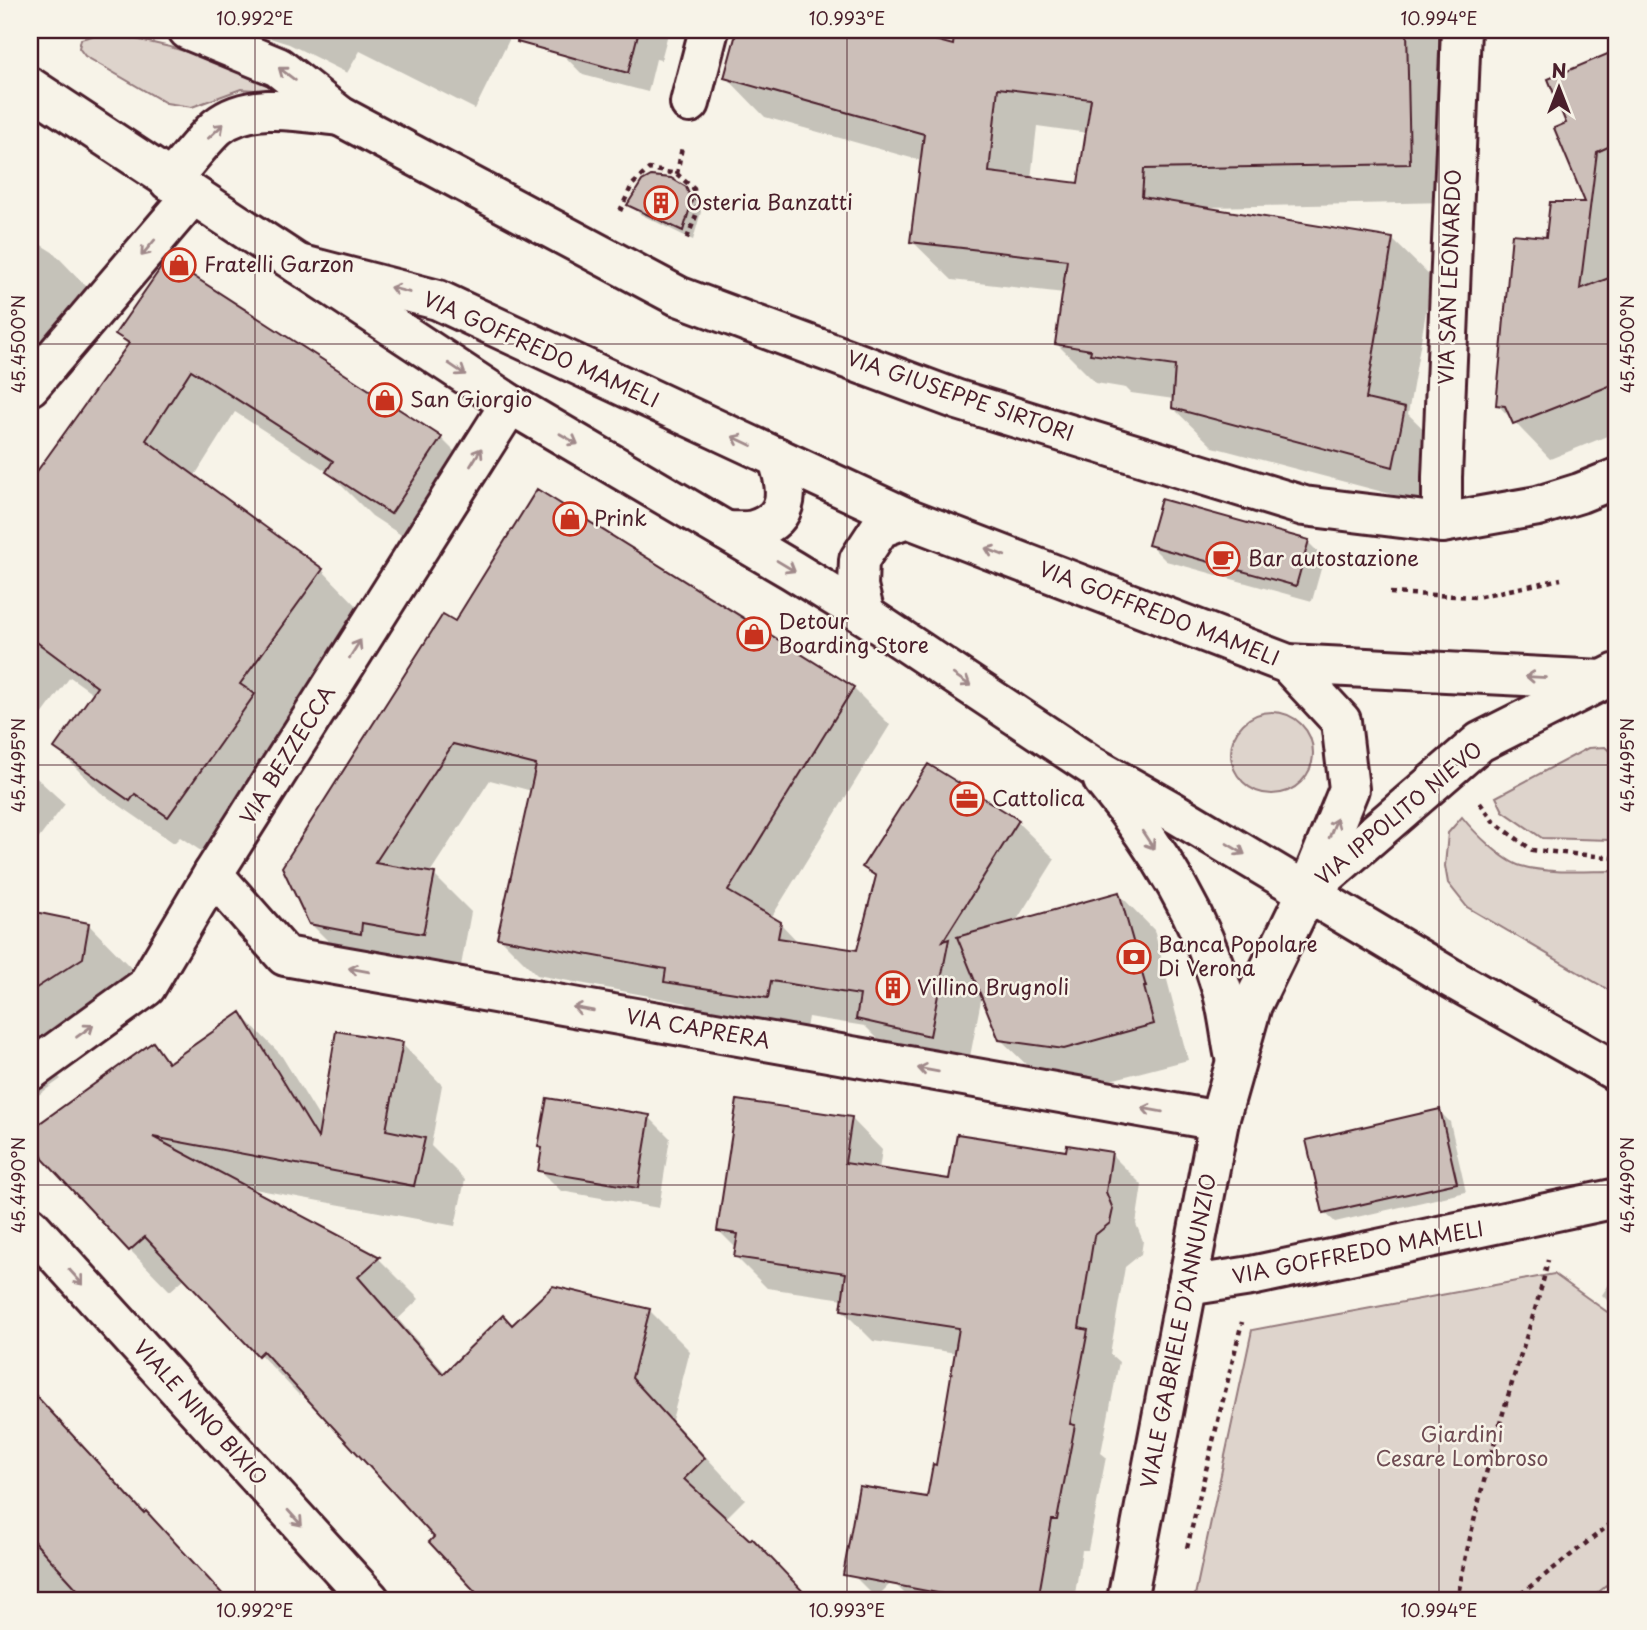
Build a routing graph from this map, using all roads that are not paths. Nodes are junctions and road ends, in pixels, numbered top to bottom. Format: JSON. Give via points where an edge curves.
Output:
{"nodes":[{"id":1,"x":188,"y":30,"type":"edge"},
{"id":2,"x":709,"y":30,"type":"edge"},
{"id":3,"x":1461,"y":30,"type":"edge"},
{"id":4,"x":30,"y":87,"type":"edge"},
{"id":5,"x":690,"y":103,"type":"dead end"},
{"id":6,"x":340,"y":116,"type":"junction"},
{"id":7,"x":181,"y":189,"type":"junction"},
{"id":8,"x":298,"y":264,"type":"junction"},
{"id":9,"x":30,"y":386,"type":"edge"},
{"id":10,"x":510,"y":404,"type":"junction"},
{"id":11,"x":777,"y":457,"type":"junction"},
{"id":12,"x":1617,"y":478,"type":"edge"},
{"id":13,"x":907,"y":517,"type":"junction"},
{"id":14,"x":1442,"y":523,"type":"junction"},
{"id":15,"x":726,"y":531,"type":"junction"},
{"id":16,"x":865,"y":615,"type":"junction"},
{"id":17,"x":1288,"y":664,"type":"junction"},
{"id":18,"x":1611,"y":676,"type":"edge"},
{"id":19,"x":1092,"y":766,"type":"junction"},
{"id":20,"x":213,"y":874,"type":"junction"},
{"id":21,"x":1307,"y":892,"type":"junction"},
{"id":22,"x":1236,"y":1062,"type":"junction"},
{"id":23,"x":30,"y":1071,"type":"edge"},
{"id":24,"x":1617,"y":1072,"type":"edge"},
{"id":25,"x":1219,"y":1121,"type":"junction"},
{"id":26,"x":1617,"y":1169,"type":"edge"},
{"id":27,"x":1617,"y":1198,"type":"edge"},
{"id":28,"x":1543,"y":1215,"type":"junction"},
{"id":29,"x":30,"y":1226,"type":"edge"},
{"id":30,"x":1187,"y":1286,"type":"junction"},
{"id":31,"x":370,"y":1600,"type":"edge"},
{"id":32,"x":1127,"y":1600,"type":"edge"}],
"edges":[{"from":6,"to":1,"type":"street","name":"VIA GIUSEPPE SIRTORI","one_way":true,"via":[[278,67]]},
{"from":2,"to":5,"type":"street"},
{"from":3,"to":14,"type":"street","name":"VIA SAN LEONARDO"},
{"from":4,"to":7,"type":"street","name":"VIA GOFFREDO MAMELI"},
{"from":7,"to":6,"type":"street","name":"VIA GIUSEPPE SIRTORI","one_way":true,"via":[[218,127],[239,115],[272,110]]},
{"from":6,"to":14,"type":"street","name":"VIA GIUSEPPE SIRTORI","via":[[678,296],[958,400],[1304,506]]},
{"from":7,"to":8,"type":"street","name":"VIA GOFFREDO MAMELI"},
{"from":7,"to":9,"type":"street","name":"VIA GIUSEPPE SIRTORI","one_way":true},
{"from":8,"to":10,"type":"street","name":"VIA GOFFREDO MAMELI","one_way":true},
{"from":11,"to":8,"type":"street","name":"VIA GOFFREDO MAMELI","one_way":true,"via":[[438,300]]},
{"from":10,"to":15,"type":"street","name":"VIA GOFFREDO MAMELI","one_way":true},
{"from":20,"to":10,"type":"street","name":"VIA BEZZECCA","one_way":true},
{"from":11,"to":13,"type":"street","name":"VIA GOFFREDO MAMELI"},
{"from":11,"to":15,"type":"street","via":[[786,481],[783,508],[772,521],[753,530]]},
{"from":12,"to":14,"type":"street","name":"VIA GIUSEPPE SIRTORI","via":[[1538,506]]},
{"from":13,"to":16,"type":"street","via":[[880,528],[859,559],[858,586]]},
{"from":17,"to":13,"type":"street","name":"VIA GOFFREDO MAMELI","one_way":true},
{"from":15,"to":16,"type":"street","name":"VIA GOFFREDO MAMELI","one_way":true},
{"from":16,"to":19,"type":"street","name":"VIA GOFFREDO MAMELI","one_way":true},
{"from":18,"to":17,"type":"street","name":"VIA IPPOLITO NIEVO","one_way":true},
{"from":21,"to":17,"type":"street","name":"VIA GOFFREDO MAMELI","one_way":true,"via":[[1349,789],[1341,721]]},
{"from":18,"to":21,"type":"street","name":"VIA IPPOLITO NIEVO","via":[[1480,742]]},
{"from":19,"to":21,"type":"street","name":"VIA GOFFREDO MAMELI","one_way":true},
{"from":19,"to":22,"type":"street","name":"VIALE GABRIELE D'ANNUNZIO","one_way":true,"via":[[1132,814],[1199,927],[1222,991]]},
{"from":23,"to":20,"type":"street","name":"VIA BEZZECCA","one_way":true,"via":[[146,987]]},
{"from":25,"to":20,"type":"street","name":"VIA CAPRERA","one_way":true,"via":[[285,956]]},
{"from":21,"to":22,"type":"street","name":"VIALE GABRIELE D'ANNUNZIO","via":[[1252,1005]]},
{"from":21,"to":24,"type":"street","name":"VIA GOFFREDO MAMELI"},
{"from":22,"to":25,"type":"street","name":"VIALE GABRIELE D'ANNUNZIO"},
{"from":25,"to":30,"type":"street","name":"VIALE GABRIELE D'ANNUNZIO"},
{"from":26,"to":28,"type":"street","name":"VIA GOFFREDO MAMELI"},
{"from":27,"to":28,"type":"street","name":"VIA GOFFREDO MAMELI"},
{"from":28,"to":30,"type":"street","name":"VIA GOFFREDO MAMELI"},
{"from":29,"to":31,"type":"street","name":"VIALE NINO BIXIO","one_way":true},
{"from":30,"to":32,"type":"street","name":"VIALE GABRIELE D'ANNUNZIO"}]}
